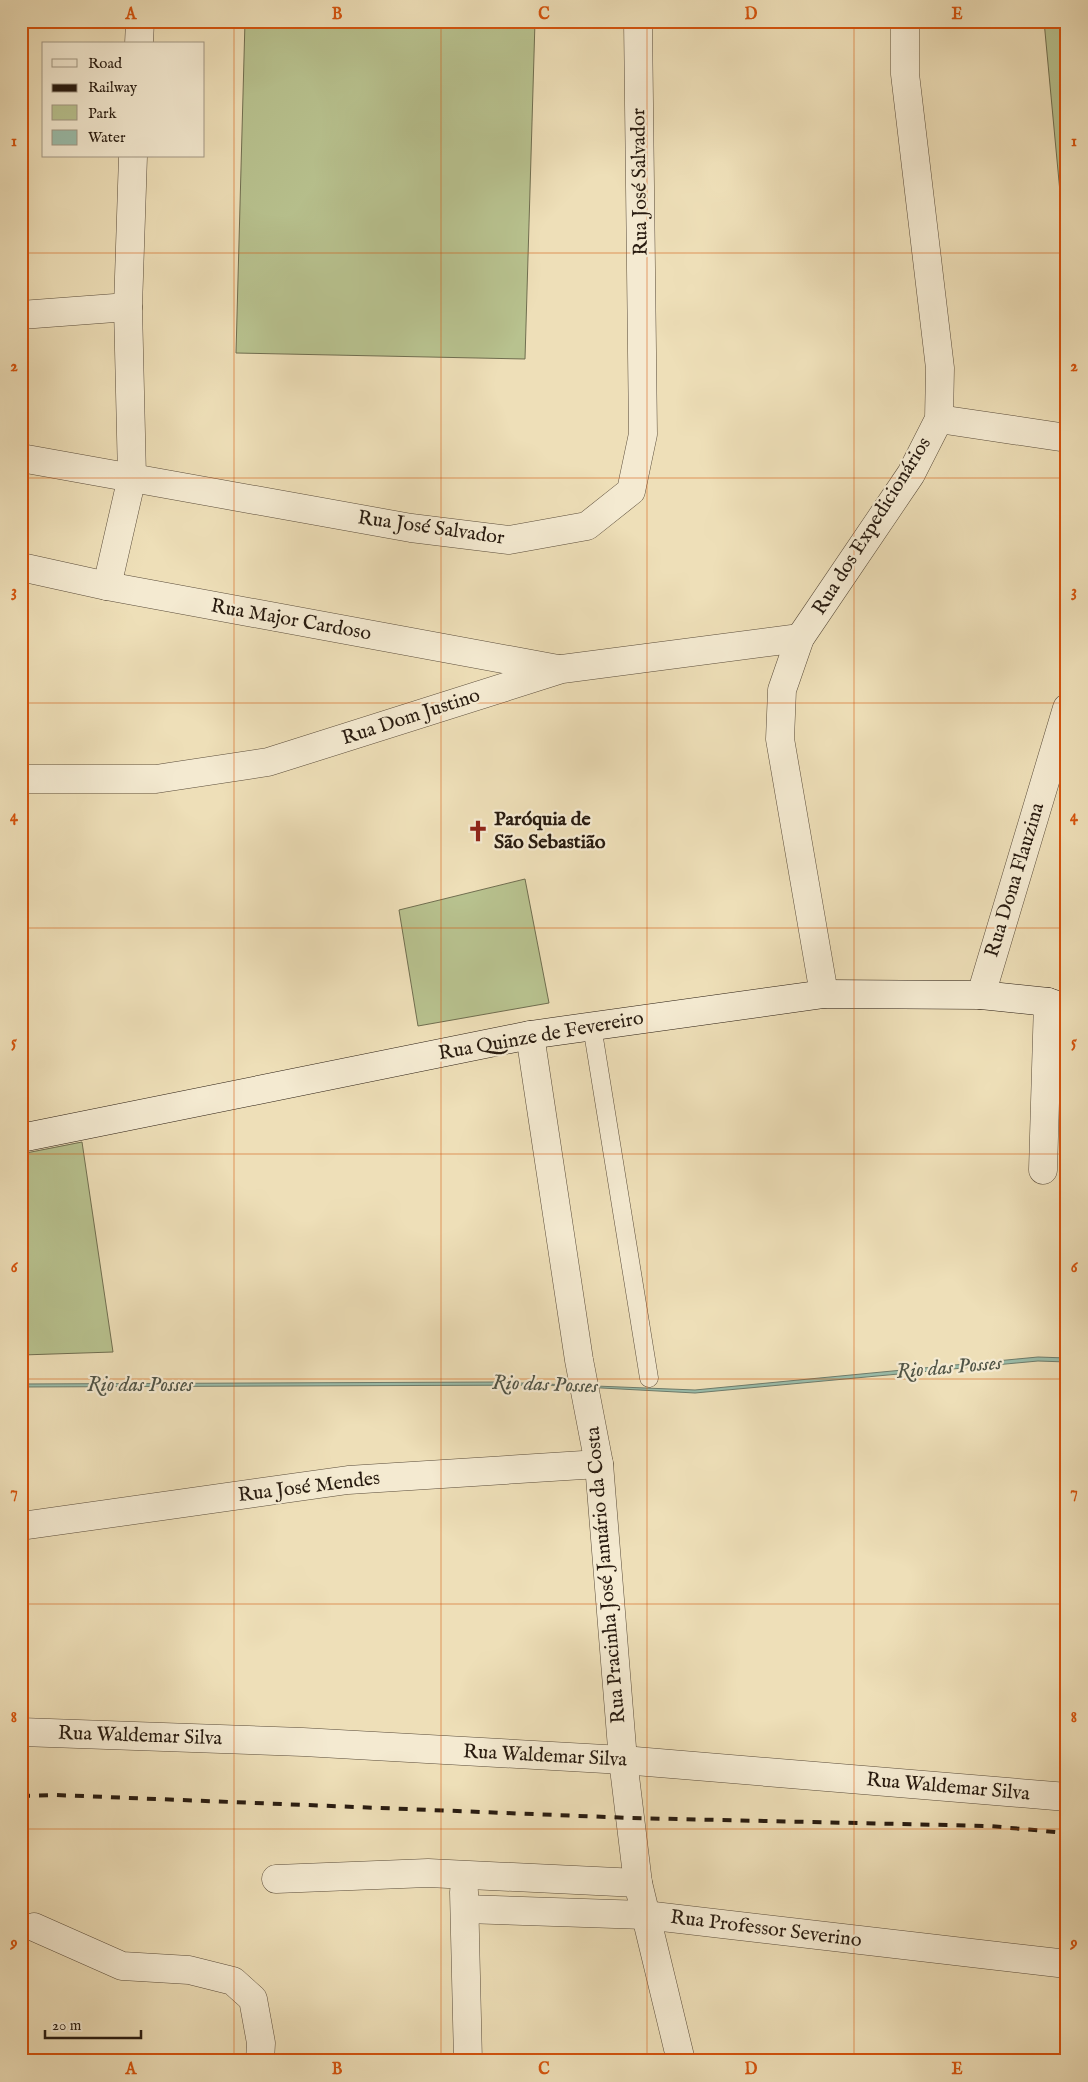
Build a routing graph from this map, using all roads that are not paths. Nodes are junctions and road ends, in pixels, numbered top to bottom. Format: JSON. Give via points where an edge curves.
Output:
{"nodes":[{"id":1,"x":140,"y":21,"type":"edge"},
{"id":2,"x":638,"y":21,"type":"edge"},
{"id":3,"x":905,"y":21,"type":"edge"},
{"id":4,"x":139,"y":42,"type":"edge"},
{"id":5,"x":133,"y":158,"type":"edge"},
{"id":6,"x":128,"y":307,"type":"junction"},
{"id":7,"x":21,"y":315,"type":"edge"},
{"id":8,"x":939,"y":419,"type":"junction"},
{"id":9,"x":1067,"y":438,"type":"edge"},
{"id":10,"x":21,"y":458,"type":"edge"},
{"id":11,"x":132,"y":477,"type":"junction"},
{"id":12,"x":21,"y":567,"type":"edge"},
{"id":13,"x":107,"y":586,"type":"junction"},
{"id":14,"x":800,"y":638,"type":"junction"},
{"id":15,"x":562,"y":669,"type":"junction"},
{"id":16,"x":1067,"y":708,"type":"edge"},
{"id":17,"x":21,"y":779,"type":"edge"},
{"id":18,"x":824,"y":994,"type":"junction"},
{"id":19,"x":981,"y":995,"type":"junction"},
{"id":20,"x":1058,"y":1005,"type":"edge"},
{"id":21,"x":592,"y":1026,"type":"junction"},
{"id":22,"x":530,"y":1035,"type":"junction"},
{"id":23,"x":21,"y":1138,"type":"edge"},
{"id":24,"x":1043,"y":1170,"type":"dead end"},
{"id":25,"x":649,"y":1378,"type":"dead end"},
{"id":26,"x":599,"y":1464,"type":"junction"},
{"id":27,"x":21,"y":1526,"type":"edge"},
{"id":28,"x":21,"y":1732,"type":"edge"},
{"id":29,"x":623,"y":1760,"type":"junction"},
{"id":30,"x":1067,"y":1797,"type":"edge"},
{"id":31,"x":462,"y":1875,"type":"junction"},
{"id":32,"x":276,"y":1880,"type":"dead end"},
{"id":33,"x":638,"y":1883,"type":"junction"},
{"id":34,"x":465,"y":1908,"type":"junction"},
{"id":35,"x":645,"y":1915,"type":"junction"},
{"id":36,"x":34,"y":1927,"type":"dead end"},
{"id":37,"x":1067,"y":1964,"type":"edge"},
{"id":38,"x":260,"y":2061,"type":"edge"},
{"id":39,"x":468,"y":2061,"type":"edge"},
{"id":40,"x":681,"y":2061,"type":"edge"}],
"edges":[{"from":1,"to":4,"type":"street"},
{"from":2,"to":11,"type":"street","name":"Rua José Salvador","via":[[643,434],[631,491],[587,526],[509,540],[411,528]]},
{"from":3,"to":8,"type":"street","name":"Rua dos Expedicionários","via":[[905,74],[940,368]]},
{"from":5,"to":6,"type":"street"},
{"from":6,"to":7,"type":"street"},
{"from":6,"to":11,"type":"street"},
{"from":8,"to":9,"type":"street"},
{"from":8,"to":14,"type":"street","name":"Rua dos Expedicionários","via":[[911,474]]},
{"from":10,"to":11,"type":"street","name":"Rua José Salvador"},
{"from":11,"to":13,"type":"street"},
{"from":12,"to":13,"type":"street","name":"Rua Major Cardoso"},
{"from":13,"to":15,"type":"street","name":"Rua Major Cardoso"},
{"from":14,"to":15,"type":"street","name":"Rua Dom Justino"},
{"from":14,"to":18,"type":"street","name":"Rua dos Expedicionários","via":[[782,690],[780,739]]},
{"from":15,"to":17,"type":"street","name":"Rua Dom Justino","via":[[268,762],[156,779]]},
{"from":16,"to":19,"type":"street","name":"Rua Dona Flauzina"},
{"from":18,"to":19,"type":"street","name":"Rua Quinze de Fevereiro"},
{"from":18,"to":21,"type":"street","name":"Rua Quinze de Fevereiro"},
{"from":19,"to":20,"type":"street","name":"Rua Quinze de Fevereiro"},
{"from":20,"to":24,"type":"street"},
{"from":21,"to":22,"type":"street","name":"Rua Quinze de Fevereiro"},
{"from":21,"to":25,"type":"lane"},
{"from":22,"to":23,"type":"street","name":"Rua Quinze de Fevereiro"},
{"from":22,"to":26,"type":"street","name":"Rua Pracinha José Januário da Costa","via":[[579,1360]]},
{"from":26,"to":27,"type":"street","name":"Rua José Mendes","via":[[348,1480]]},
{"from":26,"to":29,"type":"street","name":"Rua Pracinha José Januário da Costa"},
{"from":28,"to":29,"type":"street","name":"Rua Waldemar Silva","via":[[303,1742]]},
{"from":29,"to":30,"type":"street","name":"Rua Waldemar Silva"},
{"from":29,"to":33,"type":"street","name":"Rua Pracinha José Januário da Costa"},
{"from":31,"to":32,"type":"street","via":[[428,1873]]},
{"from":31,"to":33,"type":"street"},
{"from":31,"to":34,"type":"street"},
{"from":33,"to":35,"type":"street","name":"Rua Pracinha José Januário da Costa"},
{"from":34,"to":35,"type":"street","name":"Rua Professor Severino"},
{"from":34,"to":39,"type":"street"},
{"from":35,"to":37,"type":"street","name":"Rua Professor Severino"},
{"from":35,"to":40,"type":"street","name":"Rua Pracinha José Januário da Costa"},
{"from":36,"to":38,"type":"street","via":[[122,1966],[189,1970],[233,1981],[253,1999],[261,2043]]}]}
